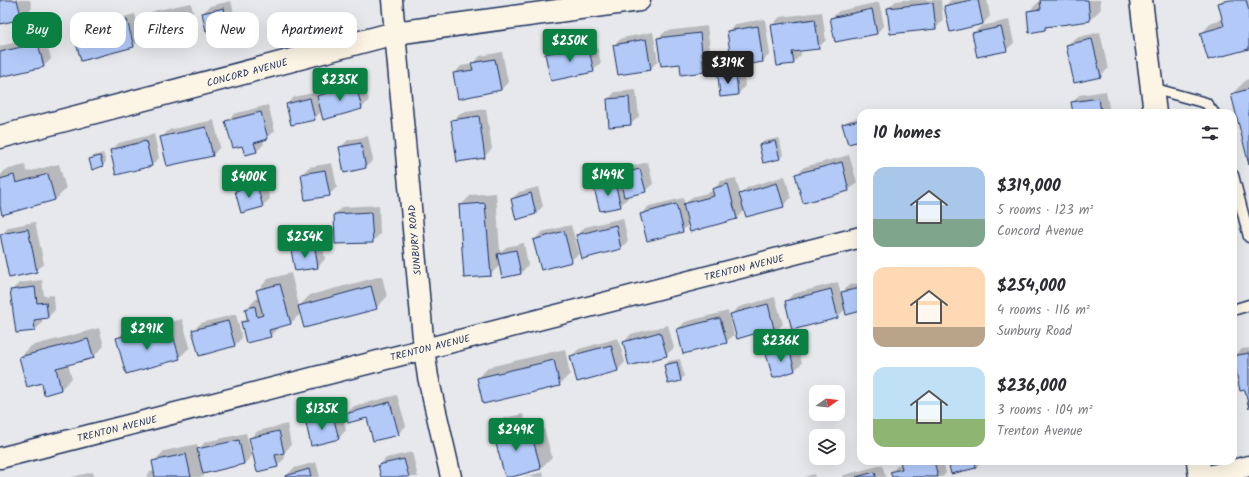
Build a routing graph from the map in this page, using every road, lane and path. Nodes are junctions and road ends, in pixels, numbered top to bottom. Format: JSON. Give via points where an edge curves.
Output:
{"nodes":[{"id":1,"x":392,"y":0,"type":"edge"},
{"id":2,"x":639,"y":0,"type":"edge"},
{"id":3,"x":1141,"y":0,"type":"edge"},
{"id":4,"x":395,"y":32,"type":"junction"},
{"id":5,"x":1152,"y":88,"type":"junction"},
{"id":6,"x":1155,"y":109,"type":"edge"},
{"id":7,"x":1211,"y":109,"type":"edge"},
{"id":8,"x":0,"y":137,"type":"edge"},
{"id":9,"x":1237,"y":190,"type":"edge"},
{"id":10,"x":1249,"y":237,"type":"edge"},
{"id":11,"x":857,"y":239,"type":"edge"},
{"id":12,"x":1249,"y":305,"type":"edge"},
{"id":13,"x":1237,"y":309,"type":"edge"},
{"id":14,"x":424,"y":349,"type":"junction"},
{"id":15,"x":0,"y":458,"type":"edge"},
{"id":16,"x":1198,"y":465,"type":"edge"},
{"id":17,"x":1249,"y":466,"type":"edge"},
{"id":18,"x":451,"y":477,"type":"edge"},
{"id":19,"x":1200,"y":477,"type":"edge"},
{"id":20,"x":1205,"y":477,"type":"edge"}],
"edges":[{"from":1,"to":4,"type":"street","name":"SUNBURY ROAD"},
{"from":2,"to":4,"type":"street","name":"CONCORD AVENUE"},
{"from":3,"to":5,"type":"street"},
{"from":4,"to":8,"type":"street","name":"CONCORD AVENUE"},
{"from":4,"to":14,"type":"street","name":"SUNBURY ROAD"},
{"from":5,"to":6,"type":"street"},
{"from":5,"to":7,"type":"lane","via":[[1206,103]]},
{"from":9,"to":10,"type":"lane"},
{"from":11,"to":14,"type":"street","name":"TRENTON AVENUE"},
{"from":12,"to":13,"type":"lane"},
{"from":14,"to":15,"type":"street","name":"TRENTON AVENUE"},
{"from":14,"to":18,"type":"street","name":"SUNBURY ROAD"},
{"from":16,"to":19,"type":"street"},
{"from":17,"to":20,"type":"street"}]}
